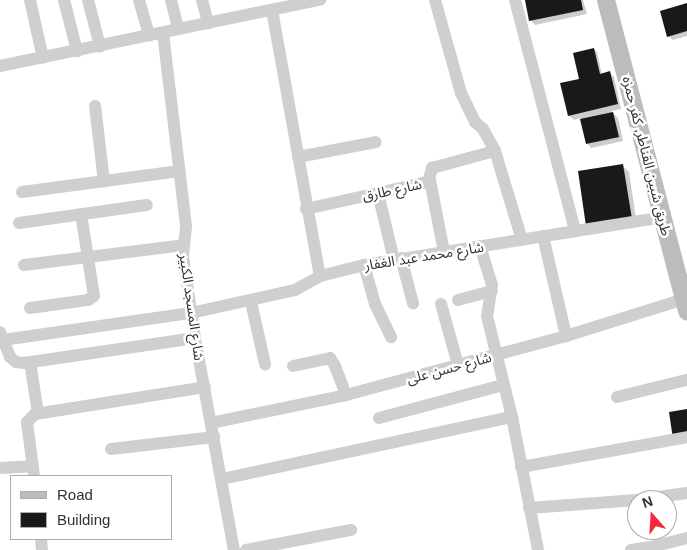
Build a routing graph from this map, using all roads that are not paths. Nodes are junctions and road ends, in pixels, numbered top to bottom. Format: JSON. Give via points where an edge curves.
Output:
{"nodes":[{"id":1,"x":30,"y":0,"type":"edge"},
{"id":2,"x":64,"y":0,"type":"edge"},
{"id":3,"x":88,"y":0,"type":"edge"},
{"id":4,"x":139,"y":0,"type":"edge"},
{"id":5,"x":170,"y":0,"type":"edge"},
{"id":6,"x":202,"y":0,"type":"edge"},
{"id":7,"x":320,"y":0,"type":"edge"},
{"id":8,"x":435,"y":0,"type":"edge"},
{"id":9,"x":515,"y":0,"type":"edge"},
{"id":10,"x":606,"y":0,"type":"edge"},
{"id":11,"x":272,"y":10,"type":"junction"},
{"id":12,"x":208,"y":23,"type":"junction"},
{"id":13,"x":178,"y":30,"type":"junction"},
{"id":14,"x":163,"y":33,"type":"junction"},
{"id":15,"x":149,"y":36,"type":"junction"},
{"id":16,"x":100,"y":46,"type":"junction"},
{"id":17,"x":77,"y":50,"type":"junction"},
{"id":18,"x":43,"y":58,"type":"junction"},
{"id":19,"x":0,"y":66,"type":"edge"},
{"id":20,"x":95,"y":106,"type":"dead end"},
{"id":21,"x":376,"y":142,"type":"dead end"},
{"id":22,"x":495,"y":151,"type":"junction"},
{"id":23,"x":298,"y":157,"type":"junction"},
{"id":24,"x":180,"y":171,"type":"junction"},
{"id":25,"x":430,"y":180,"type":"junction"},
{"id":26,"x":104,"y":181,"type":"junction"},
{"id":27,"x":22,"y":192,"type":"dead end"},
{"id":28,"x":378,"y":193,"type":"junction"},
{"id":29,"x":146,"y":205,"type":"dead end"},
{"id":30,"x":306,"y":209,"type":"junction"},
{"id":31,"x":80,"y":214,"type":"junction"},
{"id":32,"x":663,"y":217,"type":"junction"},
{"id":33,"x":19,"y":223,"type":"dead end"},
{"id":34,"x":575,"y":231,"type":"junction"},
{"id":35,"x":543,"y":236,"type":"junction"},
{"id":36,"x":522,"y":240,"type":"junction"},
{"id":37,"x":184,"y":245,"type":"junction"},
{"id":38,"x":480,"y":246,"type":"junction"},
{"id":39,"x":444,"y":252,"type":"junction"},
{"id":40,"x":88,"y":256,"type":"junction"},
{"id":41,"x":398,"y":259,"type":"junction"},
{"id":42,"x":24,"y":265,"type":"dead end"},
{"id":43,"x":364,"y":265,"type":"junction"},
{"id":44,"x":682,"y":275,"type":"edge"},
{"id":45,"x":320,"y":276,"type":"junction"},
{"id":46,"x":492,"y":291,"type":"junction"},
{"id":47,"x":458,"y":300,"type":"dead end"},
{"id":48,"x":251,"y":302,"type":"junction"},
{"id":49,"x":413,"y":303,"type":"dead end"},
{"id":50,"x":441,"y":304,"type":"dead end"},
{"id":51,"x":685,"y":305,"type":"edge"},
{"id":52,"x":30,"y":308,"type":"dead end"},
{"id":53,"x":192,"y":313,"type":"junction"},
{"id":54,"x":1,"y":336,"type":"edge"},
{"id":55,"x":391,"y":336,"type":"dead end"},
{"id":56,"x":566,"y":336,"type":"junction"},
{"id":57,"x":194,"y":338,"type":"junction"},
{"id":58,"x":497,"y":355,"type":"junction"},
{"id":59,"x":30,"y":362,"type":"junction"},
{"id":60,"x":266,"y":364,"type":"dead end"},
{"id":61,"x":458,"y":365,"type":"junction"},
{"id":62,"x":293,"y":366,"type":"dead end"},
{"id":63,"x":687,"y":380,"type":"edge"},
{"id":64,"x":504,"y":385,"type":"junction"},
{"id":65,"x":205,"y":387,"type":"junction"},
{"id":66,"x":346,"y":396,"type":"junction"},
{"id":67,"x":617,"y":397,"type":"dead end"},
{"id":68,"x":38,"y":413,"type":"junction"},
{"id":69,"x":379,"y":418,"type":"dead end"},
{"id":70,"x":512,"y":418,"type":"junction"},
{"id":71,"x":211,"y":423,"type":"junction"},
{"id":72,"x":214,"y":437,"type":"junction"},
{"id":73,"x":687,"y":437,"type":"edge"},
{"id":74,"x":112,"y":449,"type":"dead end"},
{"id":75,"x":521,"y":467,"type":"junction"},
{"id":76,"x":0,"y":468,"type":"edge"},
{"id":77,"x":33,"y":471,"type":"edge"},
{"id":78,"x":222,"y":479,"type":"junction"},
{"id":79,"x":627,"y":501,"type":"edge"},
{"id":80,"x":529,"y":508,"type":"junction"},
{"id":81,"x":351,"y":530,"type":"dead end"},
{"id":82,"x":687,"y":538,"type":"edge"},
{"id":83,"x":234,"y":550,"type":"edge"},
{"id":84,"x":246,"y":550,"type":"edge"},
{"id":85,"x":538,"y":550,"type":"edge"},
{"id":86,"x":630,"y":550,"type":"edge"}],
"edges":[{"from":1,"to":18,"type":"street"},
{"from":2,"to":17,"type":"street"},
{"from":3,"to":16,"type":"street"},
{"from":4,"to":15,"type":"street"},
{"from":5,"to":13,"type":"street"},
{"from":6,"to":12,"type":"street"},
{"from":7,"to":11,"type":"street"},
{"from":8,"to":22,"type":"street","via":[[461,93]]},
{"from":9,"to":34,"type":"street"},
{"from":10,"to":32,"type":"main road","name":"طريق شبين القناطر, كفر حمزه"},
{"from":11,"to":12,"type":"street"},
{"from":11,"to":23,"type":"street"},
{"from":12,"to":13,"type":"street"},
{"from":13,"to":14,"type":"street"},
{"from":14,"to":15,"type":"street"},
{"from":14,"to":24,"type":"street","name":"شارع المسجد الكبير"},
{"from":15,"to":16,"type":"street"},
{"from":16,"to":17,"type":"street"},
{"from":17,"to":18,"type":"street"},
{"from":18,"to":19,"type":"street"},
{"from":20,"to":26,"type":"street"},
{"from":21,"to":23,"type":"street"},
{"from":22,"to":25,"type":"street","name":"شارع طارق","via":[[432,168]]},
{"from":22,"to":36,"type":"street"},
{"from":23,"to":30,"type":"street"},
{"from":24,"to":26,"type":"street"},
{"from":24,"to":37,"type":"street","name":"شارع المسجد الكبير","via":[[186,227]]},
{"from":25,"to":28,"type":"street","name":"شارع طارق"},
{"from":25,"to":39,"type":"street"},
{"from":26,"to":27,"type":"street"},
{"from":28,"to":30,"type":"street","name":"شارع طارق"},
{"from":28,"to":41,"type":"street"},
{"from":29,"to":31,"type":"street"},
{"from":30,"to":45,"type":"street"},
{"from":31,"to":33,"type":"street"},
{"from":31,"to":40,"type":"street"},
{"from":32,"to":34,"type":"street","name":"شارع محمد عبد الغفار"},
{"from":32,"to":44,"type":"main road","name":"طريق شبين القناطر, كفر حمزه"},
{"from":34,"to":35,"type":"street","name":"شارع محمد عبد الغفار"},
{"from":35,"to":36,"type":"street","name":"شارع محمد عبد الغفار"},
{"from":35,"to":56,"type":"street"},
{"from":36,"to":38,"type":"street","name":"شارع محمد عبد الغفار"},
{"from":37,"to":40,"type":"street"},
{"from":37,"to":53,"type":"street","name":"شارع المسجد الكبير"},
{"from":38,"to":39,"type":"street","name":"شارع محمد عبد الغفار"},
{"from":38,"to":46,"type":"street"},
{"from":39,"to":41,"type":"street","name":"شارع محمد عبد الغفار"},
{"from":40,"to":42,"type":"street"},
{"from":40,"to":52,"type":"street","via":[[94,293],[92,299]]},
{"from":41,"to":43,"type":"street","name":"شارع محمد عبد الغفار"},
{"from":41,"to":49,"type":"street"},
{"from":43,"to":45,"type":"street","name":"شارع محمد عبد الغفار"},
{"from":43,"to":55,"type":"street","via":[[375,304]]},
{"from":44,"to":51,"type":"main road","name":"طريق شبين القناطر, كفر حمزه"},
{"from":45,"to":48,"type":"street","name":"شارع محمد عبد الغفار","via":[[295,290]]},
{"from":46,"to":47,"type":"street"},
{"from":46,"to":58,"type":"street","via":[[487,316]]},
{"from":48,"to":53,"type":"street","name":"شارع محمد عبد الغفار"},
{"from":48,"to":60,"type":"street"},
{"from":50,"to":61,"type":"street"},
{"from":51,"to":56,"type":"street","name":"شارع حسن على"},
{"from":53,"to":54,"type":"street","name":"شارع محمد عبد الغفار"},
{"from":53,"to":57,"type":"street","name":"شارع المسجد الكبير"},
{"from":54,"to":59,"type":"street","via":[[10,358],[16,362]]},
{"from":56,"to":58,"type":"street","name":"شارع حسن على"},
{"from":57,"to":59,"type":"street"},
{"from":57,"to":65,"type":"street","name":"شارع المسجد الكبير"},
{"from":58,"to":61,"type":"street","name":"شارع حسن على"},
{"from":58,"to":64,"type":"street"},
{"from":59,"to":68,"type":"street"},
{"from":61,"to":66,"type":"street","name":"شارع حسن على"},
{"from":62,"to":66,"type":"street","via":[[330,358]]},
{"from":63,"to":67,"type":"street"},
{"from":64,"to":69,"type":"street"},
{"from":64,"to":70,"type":"street"},
{"from":65,"to":68,"type":"street"},
{"from":65,"to":71,"type":"street","name":"شارع المسجد الكبير"},
{"from":66,"to":71,"type":"street","name":"شارع حسن على"},
{"from":68,"to":77,"type":"street","via":[[27,422]]},
{"from":70,"to":75,"type":"street"},
{"from":70,"to":78,"type":"street"},
{"from":71,"to":72,"type":"street","name":"شارع المسجد الكبير"},
{"from":72,"to":74,"type":"street"},
{"from":72,"to":78,"type":"street","name":"شارع المسجد الكبير"},
{"from":73,"to":75,"type":"street"},
{"from":75,"to":80,"type":"street"},
{"from":76,"to":77,"type":"street"},
{"from":78,"to":83,"type":"street","name":"شارع المسجد الكبير"},
{"from":79,"to":80,"type":"street"},
{"from":80,"to":85,"type":"street"},
{"from":81,"to":84,"type":"street"},
{"from":82,"to":86,"type":"street"}]}
